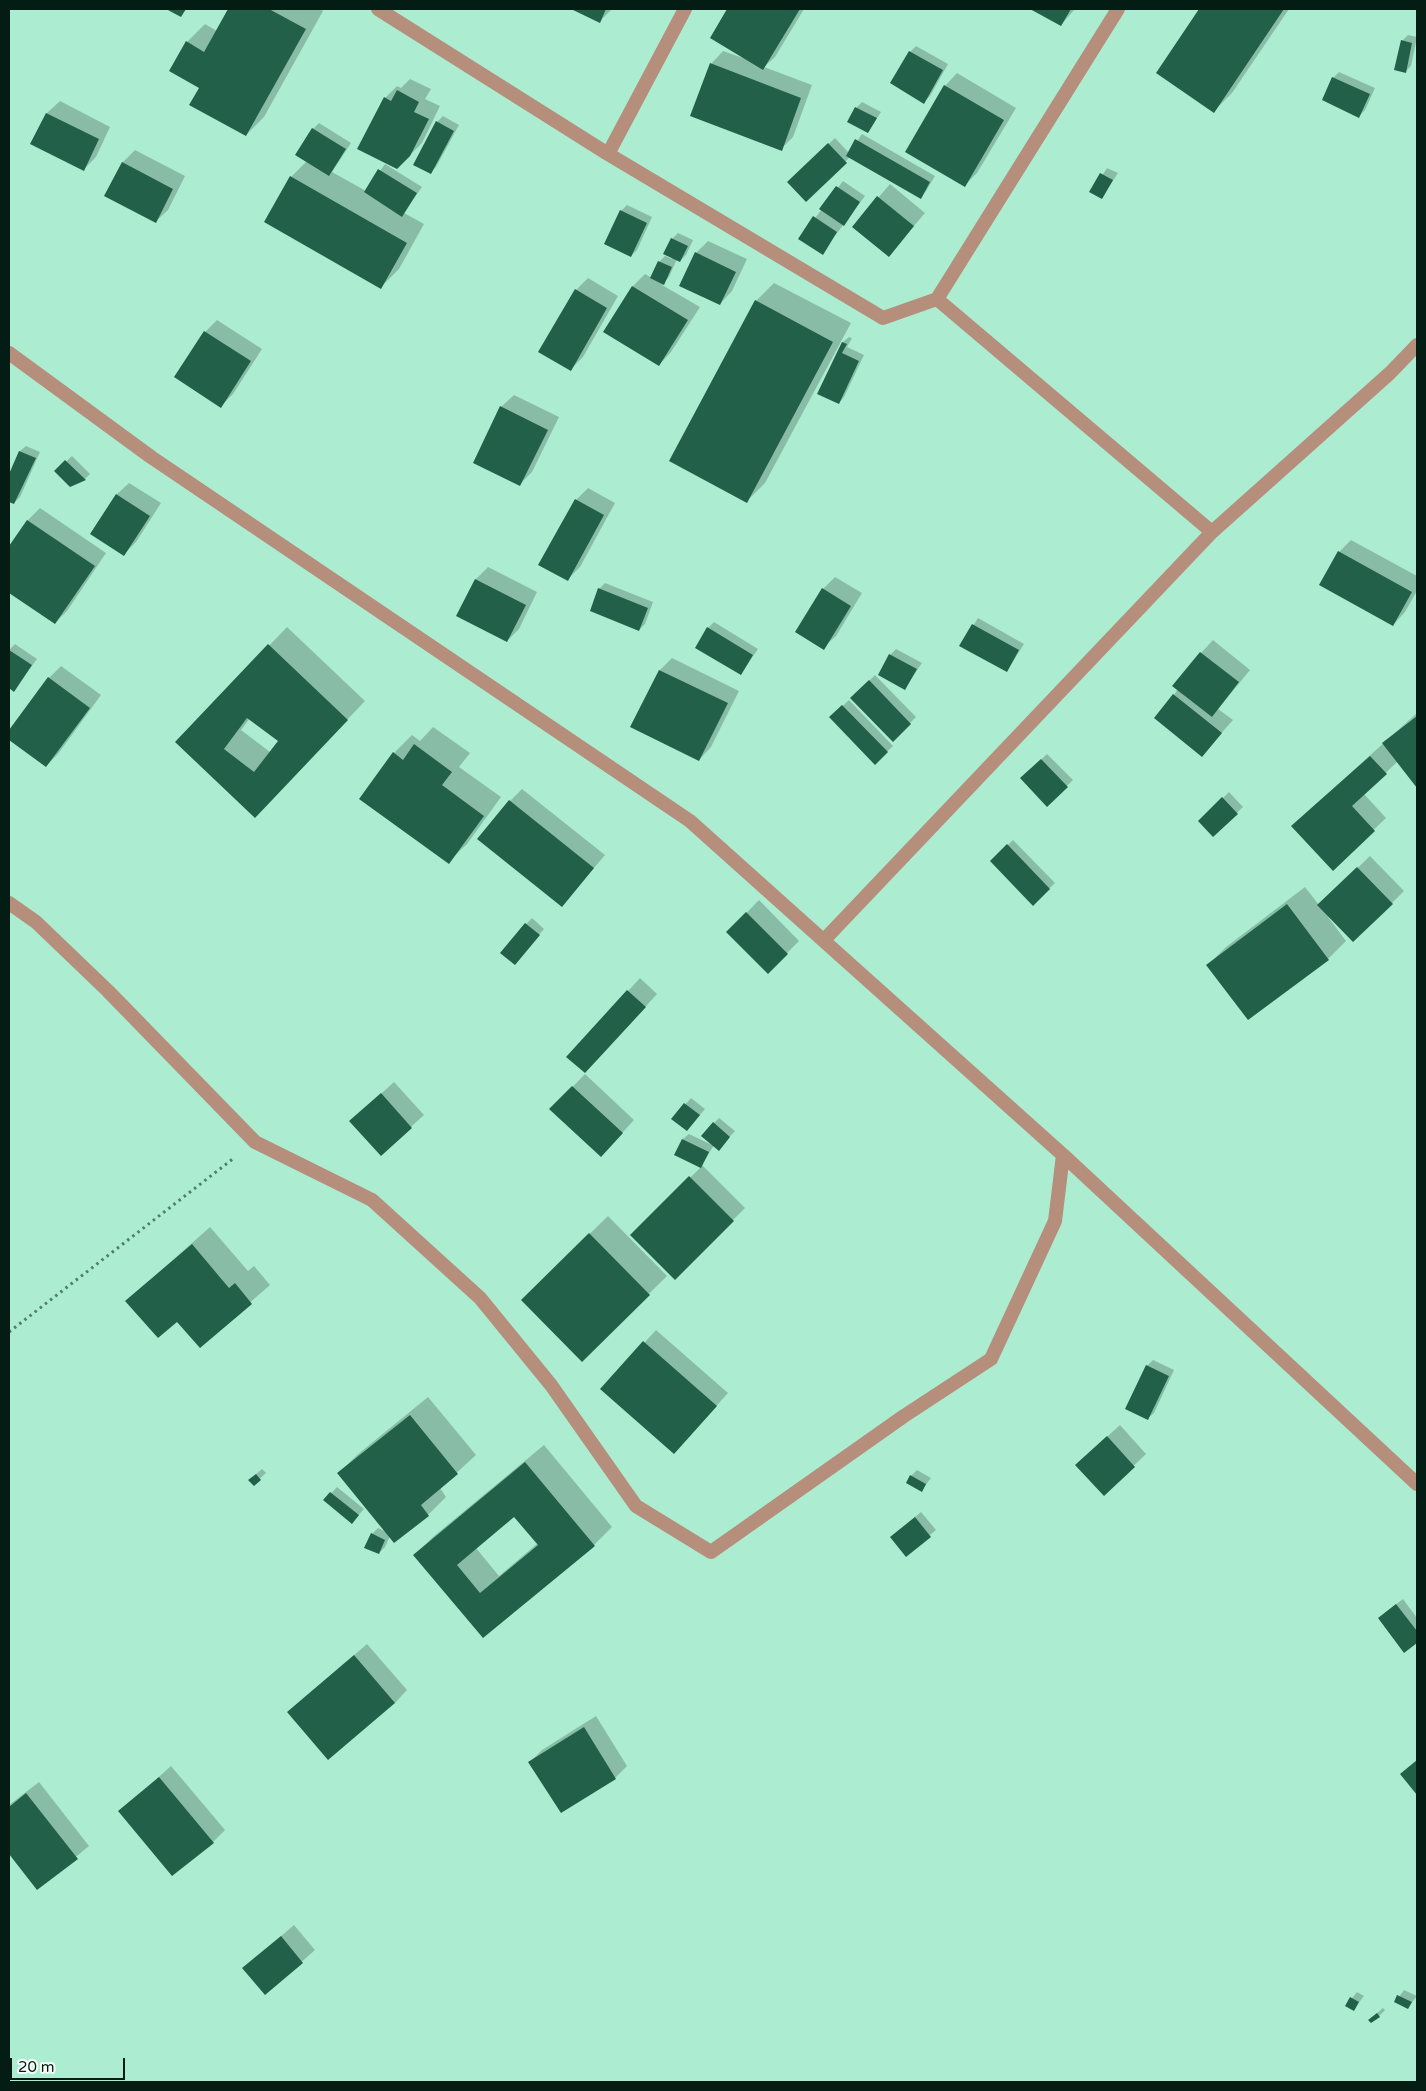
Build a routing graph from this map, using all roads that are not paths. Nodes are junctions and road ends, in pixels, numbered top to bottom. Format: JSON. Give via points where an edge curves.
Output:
{"nodes":[{"id":1,"x":378,"y":9,"type":"edge"},
{"id":2,"x":685,"y":9,"type":"edge"},
{"id":3,"x":1118,"y":9,"type":"edge"},
{"id":4,"x":608,"y":154,"type":"junction"},
{"id":5,"x":937,"y":299,"type":"junction"},
{"id":6,"x":1417,"y":346,"type":"edge"},
{"id":7,"x":9,"y":353,"type":"edge"},
{"id":8,"x":1212,"y":532,"type":"junction"},
{"id":9,"x":9,"y":903,"type":"edge"},
{"id":10,"x":825,"y":939,"type":"junction"},
{"id":11,"x":1063,"y":1155,"type":"junction"},
{"id":12,"x":1417,"y":1484,"type":"edge"}],
"edges":[{"from":1,"to":4,"type":"street"},
{"from":2,"to":4,"type":"street"},
{"from":3,"to":5,"type":"street"},
{"from":4,"to":5,"type":"street","via":[[883,318]]},
{"from":5,"to":8,"type":"street"},
{"from":6,"to":8,"type":"street"},
{"from":7,"to":10,"type":"street","via":[[151,457],[690,820]]},
{"from":8,"to":10,"type":"street"},
{"from":9,"to":11,"type":"street","via":[[36,922],[108,991],[255,1142],[372,1200],[480,1298],[551,1385],[636,1506],[711,1552],[991,1359],[1055,1221]]},
{"from":10,"to":11,"type":"street"},
{"from":11,"to":12,"type":"street"}]}
